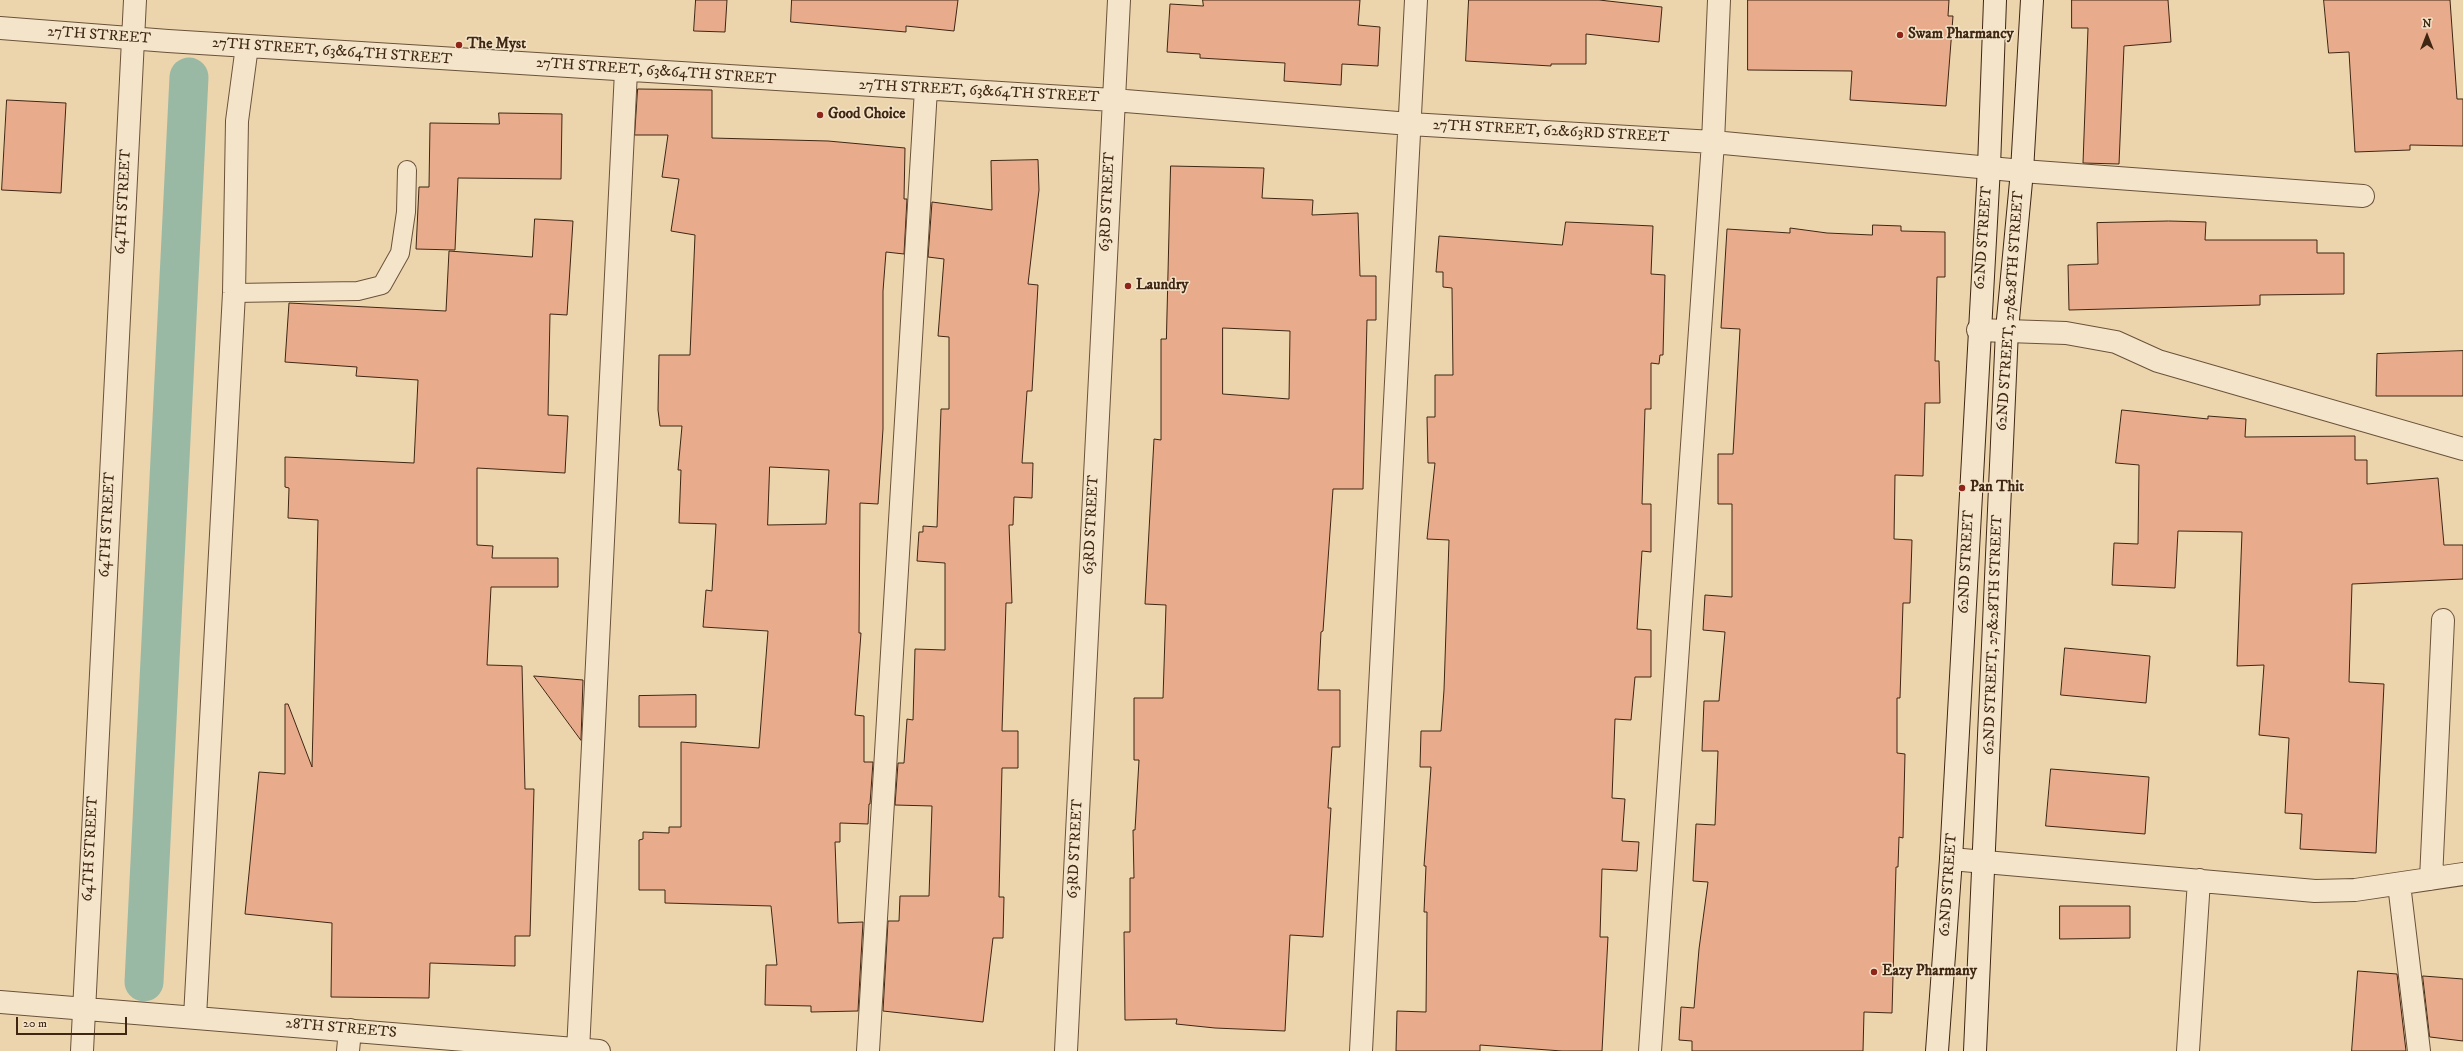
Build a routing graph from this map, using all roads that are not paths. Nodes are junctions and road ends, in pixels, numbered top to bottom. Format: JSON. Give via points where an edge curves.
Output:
{"nodes":[{"id":1,"x":135,"y":0,"type":"edge"},
{"id":2,"x":1119,"y":0,"type":"edge"},
{"id":3,"x":1416,"y":0,"type":"edge"},
{"id":4,"x":1719,"y":0,"type":"edge"},
{"id":5,"x":1995,"y":0,"type":"edge"},
{"id":6,"x":2032,"y":0,"type":"edge"},
{"id":7,"x":0,"y":28,"type":"edge"},
{"id":8,"x":133,"y":39,"type":"junction"},
{"id":9,"x":198,"y":43,"type":"joint"},
{"id":10,"x":247,"y":46,"type":"junction"},
{"id":11,"x":626,"y":71,"type":"junction"},
{"id":12,"x":926,"y":89,"type":"junction"},
{"id":13,"x":1113,"y":100,"type":"junction"},
{"id":14,"x":1410,"y":124,"type":"junction"},
{"id":15,"x":1713,"y":142,"type":"junction"},
{"id":16,"x":1989,"y":168,"type":"junction"},
{"id":17,"x":406,"y":170,"type":"dead end"},
{"id":18,"x":2022,"y":171,"type":"junction"},
{"id":19,"x":2363,"y":196,"type":"dead end"},
{"id":20,"x":234,"y":293,"type":"junction"},
{"id":21,"x":1978,"y":330,"type":"junction"},
{"id":22,"x":2007,"y":330,"type":"junction"},
{"id":23,"x":2463,"y":449,"type":"edge"},
{"id":24,"x":2443,"y":620,"type":"dead end"},
{"id":25,"x":1951,"y":859,"type":"junction"},
{"id":26,"x":1985,"y":861,"type":"junction"},
{"id":27,"x":2463,"y":874,"type":"edge"},
{"id":28,"x":2431,"y":879,"type":"junction"},
{"id":29,"x":2199,"y":880,"type":"junction"},
{"id":30,"x":2399,"y":884,"type":"junction"},
{"id":31,"x":0,"y":1002,"type":"edge"},
{"id":32,"x":83,"y":1008,"type":"junction"},
{"id":33,"x":195,"y":1017,"type":"junction"},
{"id":34,"x":349,"y":1040,"type":"edge"},
{"id":35,"x":585,"y":1050,"type":"edge"},
{"id":36,"x":82,"y":1051,"type":"edge"},
{"id":37,"x":868,"y":1051,"type":"edge"},
{"id":38,"x":1066,"y":1051,"type":"edge"},
{"id":39,"x":1361,"y":1051,"type":"edge"},
{"id":40,"x":1650,"y":1051,"type":"edge"},
{"id":41,"x":1938,"y":1051,"type":"edge"},
{"id":42,"x":1975,"y":1051,"type":"edge"},
{"id":43,"x":2188,"y":1051,"type":"edge"},
{"id":44,"x":2419,"y":1051,"type":"edge"}],
"edges":[{"from":1,"to":8,"type":"street","name":"64TH STREET"},
{"from":2,"to":13,"type":"street","name":"63RD STREET"},
{"from":3,"to":14,"type":"street"},
{"from":4,"to":15,"type":"street"},
{"from":5,"to":16,"type":"street","name":"62ND STREET"},
{"from":6,"to":18,"type":"street","name":"62ND STREET, 27&28TH STREET"},
{"from":7,"to":8,"type":"street","name":"27TH STREET"},
{"from":8,"to":9,"type":"street","name":"27TH STREET"},
{"from":8,"to":32,"type":"street","name":"64TH STREET"},
{"from":9,"to":10,"type":"street","name":"27TH STREET, 63&64TH STREET"},
{"from":10,"to":11,"type":"street","name":"27TH STREET, 63&64TH STREET"},
{"from":10,"to":20,"type":"street","via":[[238,121]]},
{"from":11,"to":12,"type":"street","name":"27TH STREET, 63&64TH STREET"},
{"from":11,"to":35,"type":"street"},
{"from":12,"to":13,"type":"street","name":"27TH STREET, 63&64TH STREET"},
{"from":12,"to":37,"type":"street"},
{"from":13,"to":14,"type":"street","name":"27TH STREET, 62&63RD STREET"},
{"from":13,"to":38,"type":"street","name":"63RD STREET"},
{"from":14,"to":15,"type":"street","name":"27TH STREET, 62&63RD STREET"},
{"from":14,"to":39,"type":"street"},
{"from":15,"to":16,"type":"street","name":"27TH STREET, 62&63RD STREET"},
{"from":15,"to":40,"type":"street"},
{"from":16,"to":18,"type":"street","name":"27TH STREET, 62&63RD STREET"},
{"from":16,"to":21,"type":"street","name":"62ND STREET"},
{"from":17,"to":20,"type":"lane","via":[[406,212],[400,252],[382,285],[358,291]]},
{"from":18,"to":19,"type":"street","name":"27TH STREET, 62&63RD STREET"},
{"from":18,"to":22,"type":"street","name":"62ND STREET, 27&28TH STREET"},
{"from":20,"to":33,"type":"street"},
{"from":21,"to":22,"type":"street"},
{"from":21,"to":25,"type":"street","name":"62ND STREET"},
{"from":22,"to":23,"type":"street","via":[[2066,333],[2116,342],[2158,361]]},
{"from":22,"to":26,"type":"street","name":"62ND STREET, 27&28TH STREET"},
{"from":24,"to":28,"type":"street"},
{"from":25,"to":26,"type":"street"},
{"from":25,"to":41,"type":"street","name":"62ND STREET"},
{"from":26,"to":29,"type":"street"},
{"from":26,"to":42,"type":"street","name":"62ND STREET, 27&28TH STREET"},
{"from":27,"to":28,"type":"street"},
{"from":28,"to":30,"type":"street"},
{"from":29,"to":30,"type":"street","via":[[2315,891],[2355,890]]},
{"from":29,"to":43,"type":"street"},
{"from":30,"to":44,"type":"street"},
{"from":31,"to":32,"type":"street","name":"28TH STREETS"},
{"from":32,"to":33,"type":"street","name":"28TH STREETS"},
{"from":32,"to":36,"type":"street","name":"64TH STREET"},
{"from":33,"to":34,"type":"street","name":"28TH STREETS"},
{"from":34,"to":35,"type":"street","name":"28TH STREETS"}]}
